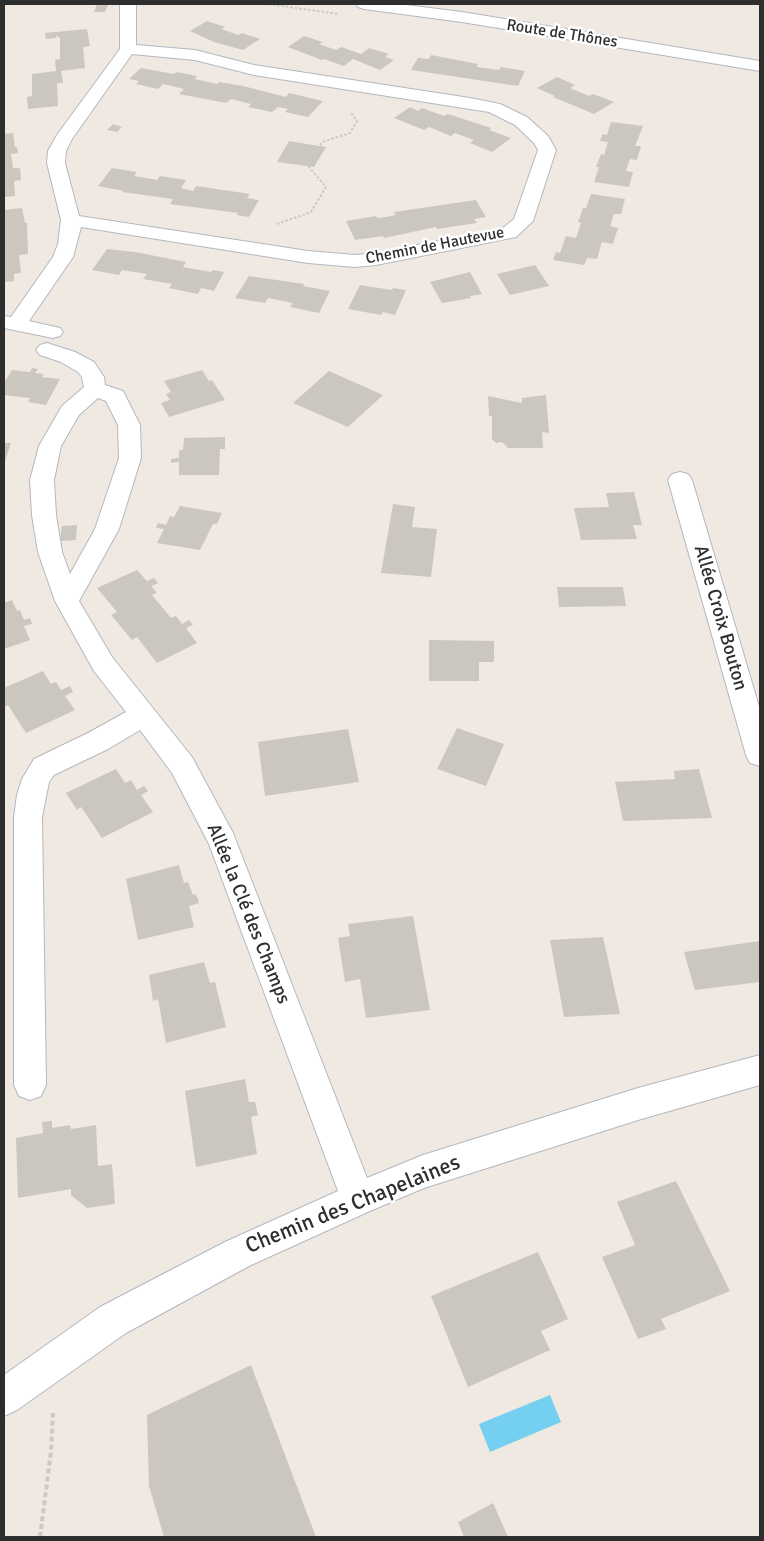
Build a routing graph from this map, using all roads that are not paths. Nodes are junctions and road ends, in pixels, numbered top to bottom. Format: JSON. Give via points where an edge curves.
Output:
{"nodes":[{"id":1,"x":128,"y":4,"type":"edge"},
{"id":2,"x":364,"y":4,"type":"edge"},
{"id":3,"x":128,"y":49,"type":"junction"},
{"id":4,"x":760,"y":66,"type":"edge"},
{"id":5,"x":70,"y":220,"type":"junction"},
{"id":6,"x":10,"y":323,"type":"edge"},
{"id":7,"x":95,"y":389,"type":"junction"},
{"id":8,"x":680,"y":480,"type":"dead end"},
{"id":9,"x":67,"y":601,"type":"junction"},
{"id":10,"x":144,"y":715,"type":"junction"},
{"id":11,"x":760,"y":755,"type":"edge"},
{"id":12,"x":760,"y":1070,"type":"edge"},
{"id":13,"x":30,"y":1085,"type":"dead end"},
{"id":14,"x":358,"y":1199,"type":"junction"},
{"id":15,"x":4,"y":1397,"type":"edge"}],
"edges":[{"from":1,"to":3,"type":"street"},
{"from":2,"to":4,"type":"street","name":"Route de Thônes"},
{"from":3,"to":5,"type":"street","via":[[62,139],[57,151],[56,163]]},
{"from":3,"to":5,"type":"street","name":"Chemin de Hautevue","via":[[195,55],[254,70],[494,108],[521,121],[542,140],[547,150],[523,221],[509,233],[376,259],[333,260]]},
{"from":5,"to":6,"type":"street","via":[[71,232],[63,257]]},
{"from":6,"to":7,"type":"street","via":[[50,341],[86,367],[93,377]]},
{"from":7,"to":9,"type":"street","name":"Allée la Clé des Champs","via":[[70,411],[50,446],[42,480],[50,552]]},
{"from":7,"to":9,"type":"street","via":[[116,396],[129,425],[130,458],[108,529]]},
{"from":8,"to":11,"type":"street","name":"Allée Croix Bouton"},
{"from":9,"to":10,"type":"street","name":"Allée la Clé des Champs","via":[[103,664]]},
{"from":10,"to":13,"type":"street","via":[[44,767],[31,795],[28,817]]},
{"from":10,"to":14,"type":"street","name":"Allée la Clé des Champs","via":[[182,765],[223,842]]},
{"from":12,"to":14,"type":"street","name":"Chemin des Chapelaines","via":[[638,1104],[423,1172]]},
{"from":14,"to":15,"type":"street","name":"Chemin des Chapelaines","via":[[236,1254],[113,1320]]}]}
